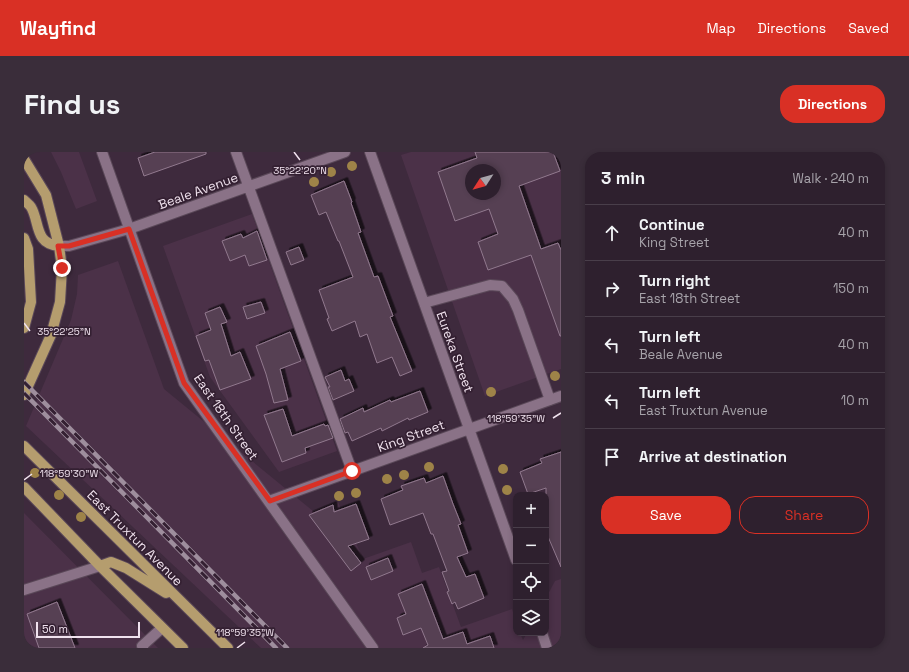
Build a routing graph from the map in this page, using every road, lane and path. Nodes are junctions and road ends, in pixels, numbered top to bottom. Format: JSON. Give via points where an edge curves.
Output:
{"nodes":[{"id":1,"x":102,"y":152,"type":"edge"},
{"id":2,"x":236,"y":152,"type":"edge"},
{"id":3,"x":345,"y":152,"type":"edge"},
{"id":4,"x":370,"y":152,"type":"edge"},
{"id":5,"x":24,"y":159,"type":"edge"},
{"id":6,"x":249,"y":186,"type":"junction"},
{"id":7,"x":24,"y":200,"type":"edge"},
{"id":8,"x":129,"y":229,"type":"junction"},
{"id":9,"x":24,"y":238,"type":"edge"},
{"id":10,"x":58,"y":246,"type":"junction"},
{"id":11,"x":424,"y":303,"type":"junction"},
{"id":12,"x":24,"y":328,"type":"edge"},
{"id":13,"x":24,"y":395,"type":"edge"},
{"id":14,"x":561,"y":396,"type":"edge"},
{"id":15,"x":550,"y":400,"type":"junction"},
{"id":16,"x":469,"y":429,"type":"junction"},
{"id":17,"x":24,"y":446,"type":"edge"},
{"id":18,"x":352,"y":471,"type":"junction"},
{"id":19,"x":24,"y":487,"type":"edge"},
{"id":20,"x":270,"y":501,"type":"junction"},
{"id":21,"x":513,"y":552,"type":"edge"},
{"id":22,"x":100,"y":566,"type":"junction"},
{"id":23,"x":24,"y":590,"type":"edge"},
{"id":24,"x":182,"y":602,"type":"junction"},
{"id":25,"x":162,"y":628,"type":"junction"},
{"id":26,"x":543,"y":636,"type":"edge"},
{"id":27,"x":143,"y":648,"type":"edge"},
{"id":28,"x":183,"y":648,"type":"edge"},
{"id":29,"x":228,"y":648,"type":"edge"},
{"id":30,"x":373,"y":648,"type":"edge"},
{"id":31,"x":548,"y":648,"type":"edge"}],
"edges":[{"from":1,"to":8,"type":"street","name":"East 18th Street"},
{"from":2,"to":6,"type":"street"},
{"from":3,"to":6,"type":"street","name":"Beale Avenue"},
{"from":4,"to":11,"type":"street","name":"Eureka Street"},
{"from":5,"to":10,"type":"main road","via":[[46,195]]},
{"from":6,"to":8,"type":"street","name":"Beale Avenue"},
{"from":6,"to":18,"type":"street"},
{"from":7,"to":10,"type":"main road","via":[[31,207],[40,236],[50,245]]},
{"from":8,"to":10,"type":"street","name":"Beale Avenue","via":[[69,246]]},
{"from":8,"to":20,"type":"street","name":"East 18th Street","via":[[184,383]]},
{"from":9,"to":12,"type":"main road","via":[[28,249],[31,302]]},
{"from":10,"to":13,"type":"main road","via":[[62,268],[60,302],[51,335]]},
{"from":11,"to":15,"type":"street","via":[[490,286],[502,286],[518,310]]},
{"from":11,"to":16,"type":"street","name":"Eureka Street"},
{"from":14,"to":15,"type":"street","name":"King Street"},
{"from":15,"to":16,"type":"street","name":"King Street"},
{"from":16,"to":18,"type":"street","name":"King Street"},
{"from":16,"to":21,"type":"street","name":"Eureka Street"},
{"from":17,"to":24,"type":"main road","name":"East Truxtun Avenue"},
{"from":18,"to":20,"type":"street","name":"King Street"},
{"from":19,"to":22,"type":"main road"},
{"from":20,"to":30,"type":"street","name":"East 18th Street"},
{"from":22,"to":23,"type":"street"},
{"from":22,"to":24,"type":"main road","via":[[111,562],[126,568]]},
{"from":22,"to":25,"type":"main road"},
{"from":24,"to":29,"type":"main road","name":"East Truxtun Avenue"},
{"from":25,"to":27,"type":"street","via":[[142,646]]},
{"from":25,"to":28,"type":"main road"},
{"from":26,"to":31,"type":"street"}]}
